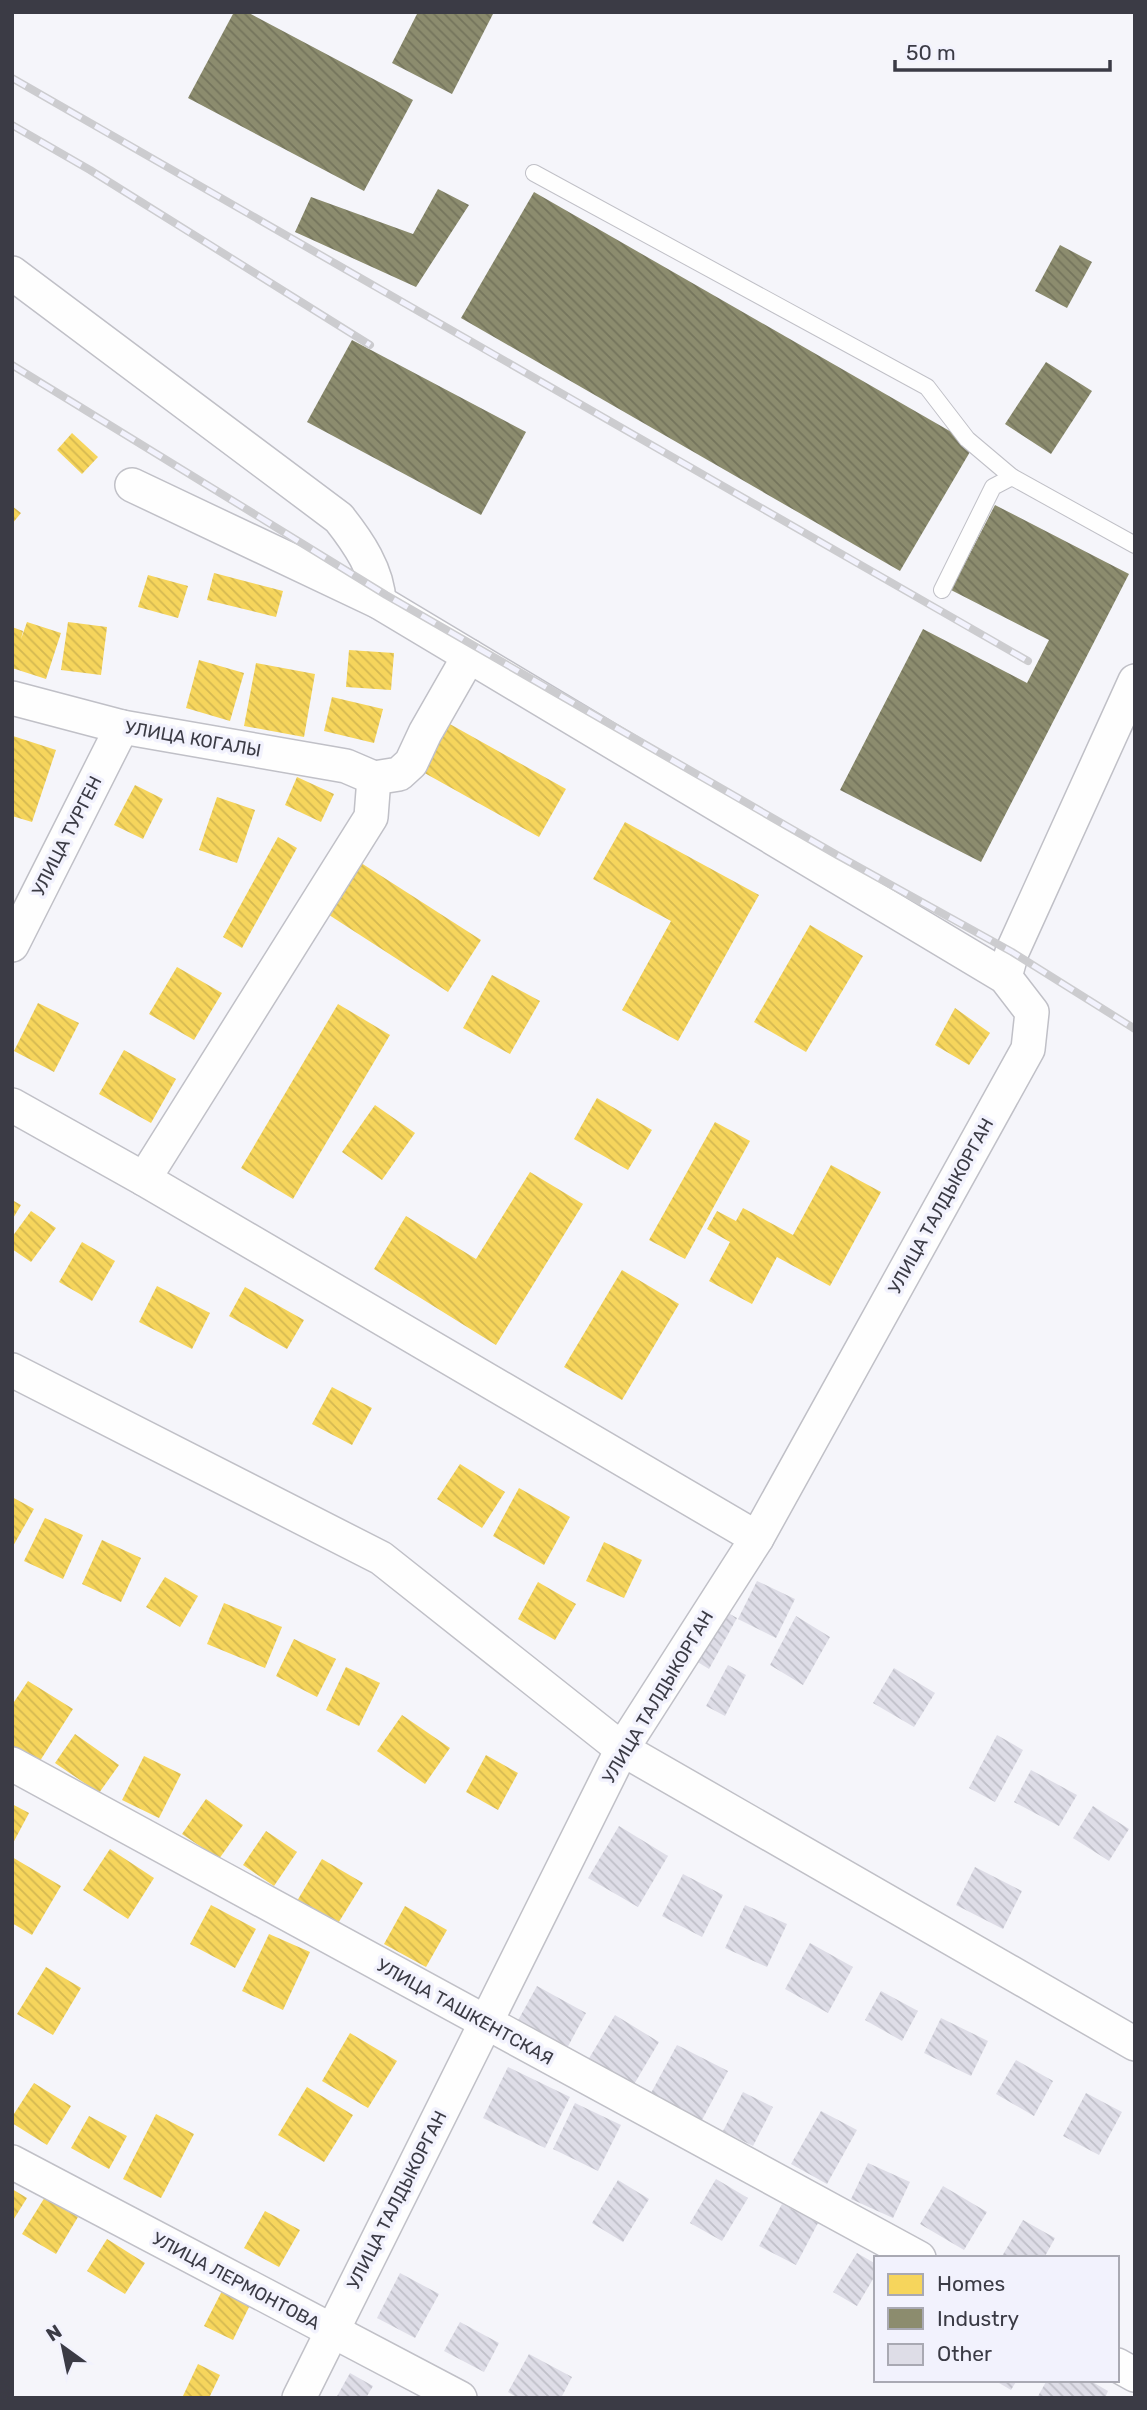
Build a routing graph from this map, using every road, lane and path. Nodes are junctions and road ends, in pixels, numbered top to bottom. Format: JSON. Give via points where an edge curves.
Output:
{"nodes":[{"id":1,"x":534,"y":173,"type":"dead end"},
{"id":2,"x":12,"y":273,"type":"edge"},
{"id":3,"x":1012,"y":477,"type":"junction"},
{"id":4,"x":132,"y":485,"type":"dead end"},
{"id":5,"x":1135,"y":545,"type":"edge"},
{"id":6,"x":942,"y":590,"type":"dead end"},
{"id":7,"x":379,"y":602,"type":"junction"},
{"id":8,"x":469,"y":656,"type":"junction"},
{"id":9,"x":1135,"y":681,"type":"edge"},
{"id":10,"x":12,"y":698,"type":"edge"},
{"id":11,"x":122,"y":727,"type":"junction"},
{"id":12,"x":374,"y":778,"type":"junction"},
{"id":13,"x":12,"y":945,"type":"edge"},
{"id":14,"x":1005,"y":977,"type":"junction"},
{"id":15,"x":12,"y":1105,"type":"edge"},
{"id":16,"x":144,"y":1179,"type":"junction"},
{"id":17,"x":12,"y":1370,"type":"edge"},
{"id":18,"x":757,"y":1538,"type":"junction"},
{"id":19,"x":622,"y":1749,"type":"junction"},
{"id":20,"x":12,"y":1764,"type":"edge"},
{"id":21,"x":486,"y":2023,"type":"junction"},
{"id":22,"x":1135,"y":2044,"type":"edge"},
{"id":23,"x":12,"y":2162,"type":"edge"},
{"id":24,"x":915,"y":2256,"type":"edge"},
{"id":25,"x":331,"y":2331,"type":"junction"},
{"id":26,"x":1119,"y":2366,"type":"edge"},
{"id":27,"x":1135,"y":2375,"type":"edge"},
{"id":28,"x":299,"y":2398,"type":"edge"},
{"id":29,"x":460,"y":2398,"type":"edge"}],
"edges":[{"from":1,"to":3,"type":"lane","via":[[926,387],[967,439]]},
{"from":2,"to":7,"type":"street","via":[[339,518],[369,564]]},
{"from":3,"to":5,"type":"lane"},
{"from":3,"to":6,"type":"lane","via":[[993,487]]},
{"from":4,"to":7,"type":"street"},
{"from":7,"to":8,"type":"street"},
{"from":8,"to":12,"type":"street","via":[[411,762],[399,774]]},
{"from":8,"to":14,"type":"street"},
{"from":9,"to":14,"type":"street"},
{"from":10,"to":11,"type":"street","name":"УЛИЦА КОГАЛЫ"},
{"from":11,"to":12,"type":"street","name":"УЛИЦА КОГАЛЫ","via":[[346,766]]},
{"from":11,"to":13,"type":"street","name":"УЛИЦА ТУРГЕН"},
{"from":12,"to":16,"type":"street","via":[[371,817]]},
{"from":14,"to":18,"type":"street","name":"УЛИЦА ТАЛДЫКОРГАН","via":[[1032,1012],[1028,1049]]},
{"from":15,"to":16,"type":"street"},
{"from":16,"to":18,"type":"street"},
{"from":17,"to":19,"type":"street","via":[[381,1558]]},
{"from":18,"to":19,"type":"street","name":"УЛИЦА ТАЛДЫКОРГАН"},
{"from":19,"to":21,"type":"street","name":"УЛИЦА ТАЛДЫКОРГАН"},
{"from":19,"to":22,"type":"street"},
{"from":20,"to":21,"type":"street","name":"УЛИЦА ТАШКЕНТСКАЯ"},
{"from":21,"to":24,"type":"street","name":"УЛИЦА ТАШКЕНТСКАЯ"},
{"from":21,"to":25,"type":"street","name":"УЛИЦА ТАЛДЫКОРГАН"},
{"from":23,"to":25,"type":"street","name":"УЛИЦА ЛЕРМОНТОВА"},
{"from":25,"to":28,"type":"street","name":"УЛИЦА ТАЛДЫКОРГАН"},
{"from":25,"to":29,"type":"street","name":"УЛИЦА ЛЕРМОНТОВА"},
{"from":26,"to":27,"type":"street"}]}
